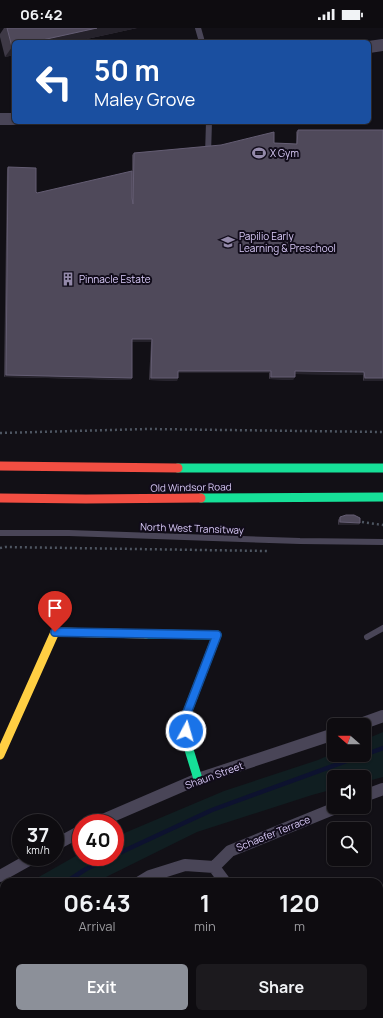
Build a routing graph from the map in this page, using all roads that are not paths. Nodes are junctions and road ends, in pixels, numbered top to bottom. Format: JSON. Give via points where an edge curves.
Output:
{"nodes":[{"id":1,"x":198,"y":28,"type":"edge"},
{"id":2,"x":201,"y":40,"type":"edge"},
{"id":3,"x":383,"y":45,"type":"edge"},
{"id":4,"x":371,"y":47,"type":"edge"},
{"id":5,"x":0,"y":119,"type":"edge"},
{"id":6,"x":12,"y":119,"type":"edge"},
{"id":7,"x":209,"y":124,"type":"edge"},
{"id":8,"x":208,"y":159,"type":"edge"},
{"id":9,"x":0,"y":466,"type":"edge"},
{"id":10,"x":383,"y":468,"type":"edge"},
{"id":11,"x":383,"y":497,"type":"edge"},
{"id":12,"x":0,"y":498,"type":"edge"},
{"id":13,"x":0,"y":533,"type":"edge"},
{"id":14,"x":383,"y":542,"type":"edge"},
{"id":15,"x":383,"y":628,"type":"edge"},
{"id":16,"x":367,"y":637,"type":"dead end"},
{"id":17,"x":383,"y":716,"type":"edge"},
{"id":18,"x":371,"y":720,"type":"edge"},
{"id":19,"x":327,"y":736,"type":"edge"},
{"id":20,"x":0,"y":755,"type":"edge"},
{"id":21,"x":198,"y":779,"type":"junction"},
{"id":22,"x":383,"y":789,"type":"edge"},
{"id":23,"x":371,"y":793,"type":"edge"},
{"id":24,"x":327,"y":811,"type":"edge"},
{"id":25,"x":117,"y":814,"type":"edge"},
{"id":26,"x":18,"y":866,"type":"edge"},
{"id":27,"x":214,"y":867,"type":"junction"},
{"id":28,"x":0,"y":876,"type":"edge"},
{"id":29,"x":147,"y":878,"type":"edge"},
{"id":30,"x":222,"y":878,"type":"edge"}],
"edges":[{"from":1,"to":2,"type":"lane"},
{"from":3,"to":4,"type":"street"},
{"from":5,"to":6,"type":"street"},
{"from":7,"to":8,"type":"lane"},
{"from":9,"to":10,"type":"main road","name":"Old Windsor Road"},
{"from":11,"to":12,"type":"main road","name":"Old Windsor Road"},
{"from":13,"to":14,"type":"lane","name":"North West Transitway"},
{"from":15,"to":16,"type":"lane"},
{"from":17,"to":18,"type":"street"},
{"from":19,"to":21,"type":"street","name":"Shaun Street"},
{"from":20,"to":21,"type":"main road","via":[[55,632],[217,635],[185,718],[186,743]]},
{"from":21,"to":25,"type":"street","name":"Shaun Street"},
{"from":22,"to":23,"type":"street"},
{"from":24,"to":27,"type":"street","name":"Schaefer Terrace","via":[[230,851]]},
{"from":26,"to":28,"type":"street"},
{"from":27,"to":29,"type":"street","via":[[185,865]]},
{"from":27,"to":30,"type":"street"}]}
